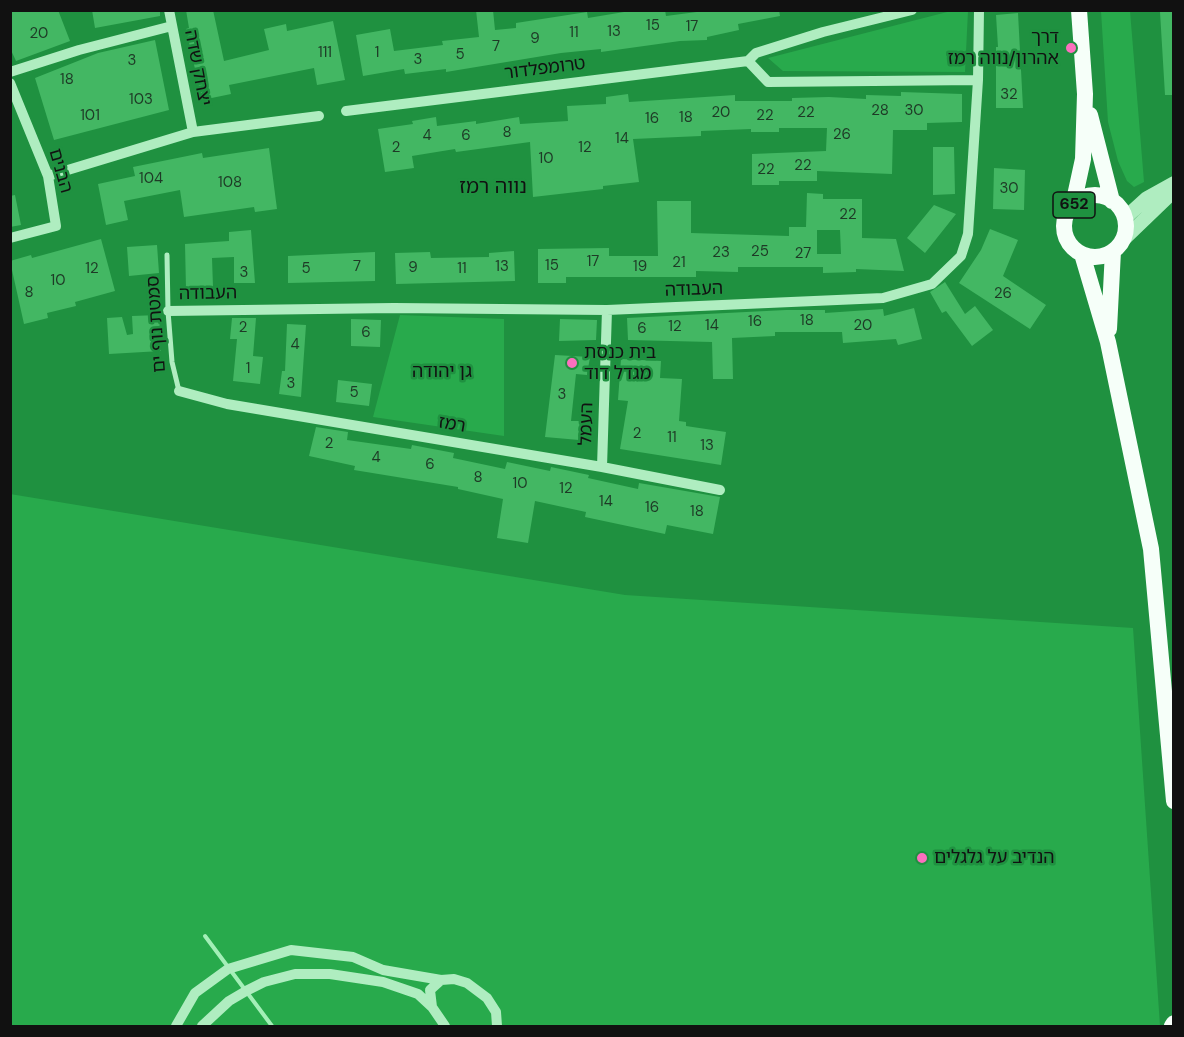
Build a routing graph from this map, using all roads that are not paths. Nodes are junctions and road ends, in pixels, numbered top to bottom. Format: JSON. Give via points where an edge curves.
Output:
{"nodes":[{"id":1,"x":169,"y":10,"type":"edge"},
{"id":2,"x":912,"y":10,"type":"edge"},
{"id":3,"x":979,"y":10,"type":"edge"},
{"id":4,"x":1079,"y":10,"type":"edge"},
{"id":5,"x":172,"y":26,"type":"junction"},
{"id":6,"x":748,"y":61,"type":"junction"},
{"id":7,"x":10,"y":72,"type":"edge"},
{"id":8,"x":978,"y":80,"type":"junction"},
{"id":9,"x":10,"y":83,"type":"edge"},
{"id":10,"x":1085,"y":94,"type":"junction"},
{"id":11,"x":346,"y":111,"type":"dead end"},
{"id":12,"x":319,"y":116,"type":"dead end"},
{"id":13,"x":193,"y":132,"type":"junction"},
{"id":14,"x":48,"y":176,"type":"junction"},
{"id":15,"x":1173,"y":183,"type":"edge"},
{"id":16,"x":1173,"y":191,"type":"edge"},
{"id":17,"x":1112,"y":201,"type":"junction"},
{"id":18,"x":1073,"y":206,"type":"junction"},
{"id":19,"x":1125,"y":218,"type":"junction"},
{"id":20,"x":10,"y":238,"type":"edge"},
{"id":21,"x":1118,"y":246,"type":"junction"},
{"id":22,"x":1082,"y":254,"type":"junction"},
{"id":23,"x":167,"y":255,"type":"dead end"},
{"id":24,"x":607,"y":310,"type":"junction"},
{"id":25,"x":168,"y":311,"type":"junction"},
{"id":26,"x":1108,"y":342,"type":"junction"},
{"id":27,"x":179,"y":391,"type":"joint"},
{"id":28,"x":602,"y":467,"type":"junction"},
{"id":29,"x":720,"y":490,"type":"dead end"},
{"id":30,"x":1173,"y":801,"type":"edge"},
{"id":31,"x":441,"y":980,"type":"junction"},
{"id":32,"x":432,"y":1007,"type":"junction"},
{"id":33,"x":176,"y":1026,"type":"edge"},
{"id":34,"x":202,"y":1026,"type":"edge"},
{"id":35,"x":445,"y":1026,"type":"edge"},
{"id":36,"x":497,"y":1026,"type":"edge"}],
"edges":[{"from":1,"to":5,"type":"street","name":"יצחק שדה"},
{"from":2,"to":6,"type":"street","name":"טרומפלדור","via":[[823,32],[756,53]]},
{"from":3,"to":8,"type":"street","name":"העבודה"},
{"from":4,"to":10,"type":"main road","number":"652"},
{"from":5,"to":7,"type":"street"},
{"from":5,"to":13,"type":"street","name":"יצחק שדה"},
{"from":6,"to":8,"type":"street","via":[[768,82]]},
{"from":6,"to":11,"type":"street","name":"טרומפלדור"},
{"from":8,"to":24,"type":"street","name":"העבודה","via":[[968,234],[961,256],[932,284],[883,298]]},
{"from":9,"to":14,"type":"street","name":"הבנים"},
{"from":10,"to":17,"type":"main road","number":"652"},
{"from":10,"to":18,"type":"main road","number":"652","via":[[1083,159]]},
{"from":12,"to":13,"type":"street"},
{"from":13,"to":14,"type":"street"},
{"from":14,"to":20,"type":"street","name":"הבנים","via":[[56,226]]},
{"from":15,"to":19,"type":"street","via":[[1147,198]]},
{"from":16,"to":21,"type":"street"},
{"from":17,"to":18,"type":"main road","number":"652","via":[[1092,196]]},
{"from":17,"to":19,"type":"main road","number":"652"},
{"from":18,"to":22,"type":"main road","number":"652","via":[[1065,220],[1066,236]]},
{"from":19,"to":21,"type":"main road","number":"652","via":[[1126,230]]},
{"from":21,"to":22,"type":"main road","via":[[1098,257]]},
{"from":21,"to":26,"type":"main road","number":"652"},
{"from":22,"to":26,"type":"main road","number":"652"},
{"from":23,"to":25,"type":"lane","name":"סמטת נוף ים"},
{"from":24,"to":25,"type":"street","name":"העבודה"},
{"from":24,"to":28,"type":"street","name":"העמל"},
{"from":25,"to":27,"type":"lane","name":"סמטת נוף ים"},
{"from":26,"to":30,"type":"main road","number":"652","via":[[1151,549]]},
{"from":27,"to":28,"type":"street","name":"רמז","via":[[257,409]]},
{"from":28,"to":29,"type":"street","name":"רמז"},
{"from":31,"to":32,"type":"street","via":[[430,990]]},
{"from":31,"to":33,"type":"street","via":[[383,970],[353,957],[291,950],[228,969],[195,993]]},
{"from":31,"to":36,"type":"street","via":[[454,979],[481,992],[496,1012]]},
{"from":32,"to":34,"type":"street","via":[[418,994],[383,982],[330,974],[295,975],[246,991]]},
{"from":32,"to":35,"type":"street"}]}
